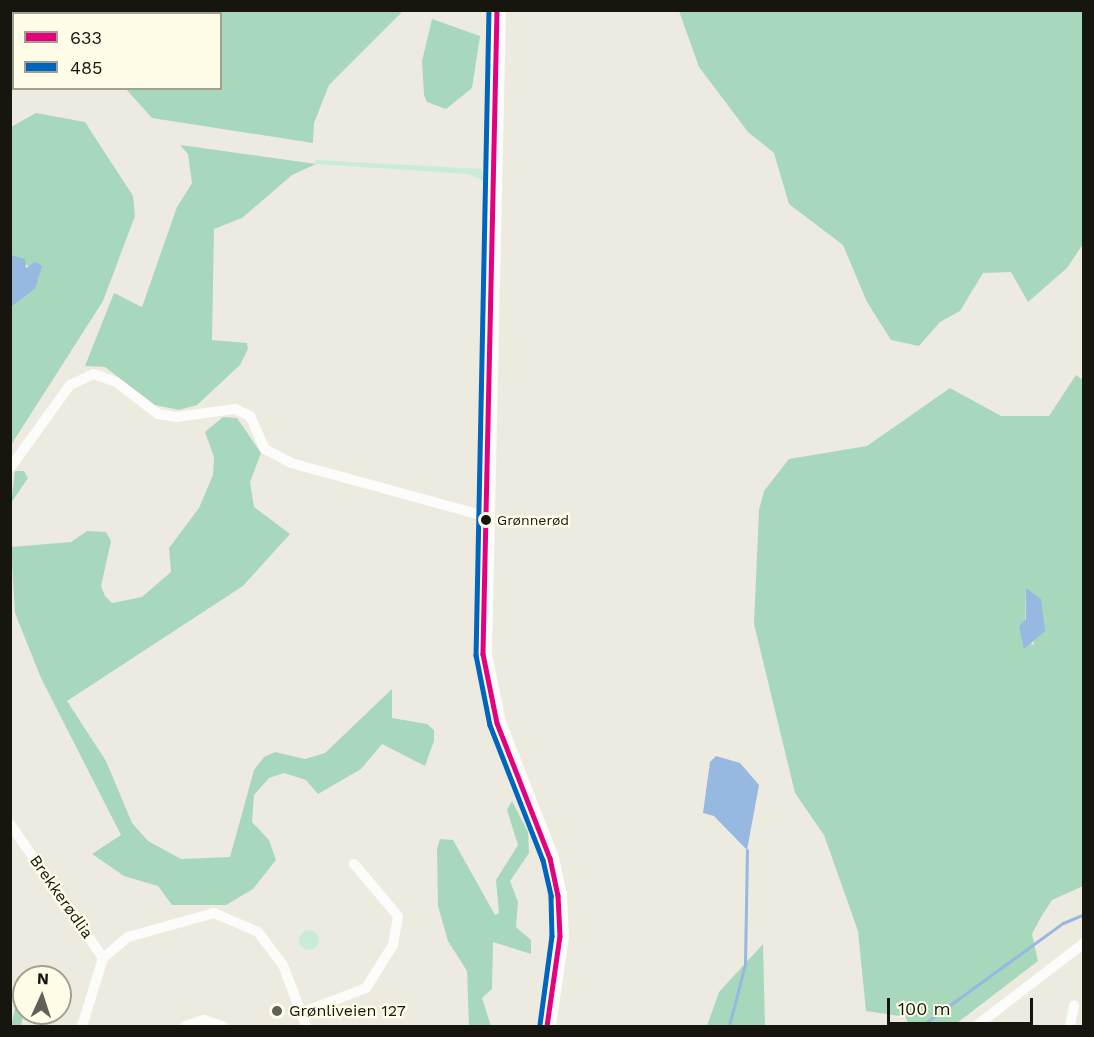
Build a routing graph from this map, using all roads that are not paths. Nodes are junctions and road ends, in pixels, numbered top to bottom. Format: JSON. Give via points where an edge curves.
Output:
{"nodes":[{"id":1,"x":497,"y":10,"type":"edge"},
{"id":2,"x":10,"y":468,"type":"edge"},
{"id":3,"x":489,"y":516,"type":"junction"},
{"id":4,"x":10,"y":824,"type":"edge"},
{"id":5,"x":15,"y":839,"type":"edge"},
{"id":6,"x":354,"y":864,"type":"dead end"},
{"id":7,"x":1083,"y":943,"type":"edge"},
{"id":8,"x":103,"y":958,"type":"junction"},
{"id":9,"x":1074,"y":1005,"type":"dead end"},
{"id":10,"x":301,"y":1013,"type":"junction"},
{"id":11,"x":82,"y":1026,"type":"edge"},
{"id":12,"x":185,"y":1026,"type":"edge"},
{"id":13,"x":223,"y":1026,"type":"edge"},
{"id":14,"x":306,"y":1026,"type":"edge"},
{"id":15,"x":548,"y":1026,"type":"edge"},
{"id":16,"x":976,"y":1026,"type":"edge"},
{"id":17,"x":1070,"y":1026,"type":"edge"}],
"edges":[{"from":1,"to":3,"type":"main road"},
{"from":2,"to":3,"type":"street","via":[[70,385],[94,374],[116,382],[158,414],[177,417],[235,409],[249,416],[265,449],[291,463]]},
{"from":3,"to":15,"type":"main road","via":[[483,654],[488,693],[550,858],[558,895],[560,936]]},
{"from":4,"to":5,"type":"street","name":"Brekkerødlia"},
{"from":5,"to":8,"type":"street","name":"Brekkerødlia"},
{"from":6,"to":10,"type":"street","via":[[398,916],[393,945],[366,988]]},
{"from":7,"to":16,"type":"street"},
{"from":8,"to":10,"type":"street","via":[[128,937],[162,925],[203,914],[225,915],[258,932],[283,965]]},
{"from":8,"to":11,"type":"street"},
{"from":9,"to":17,"type":"street"},
{"from":10,"to":14,"type":"street"},
{"from":12,"to":13,"type":"street","via":[[204,1020]]}]}
